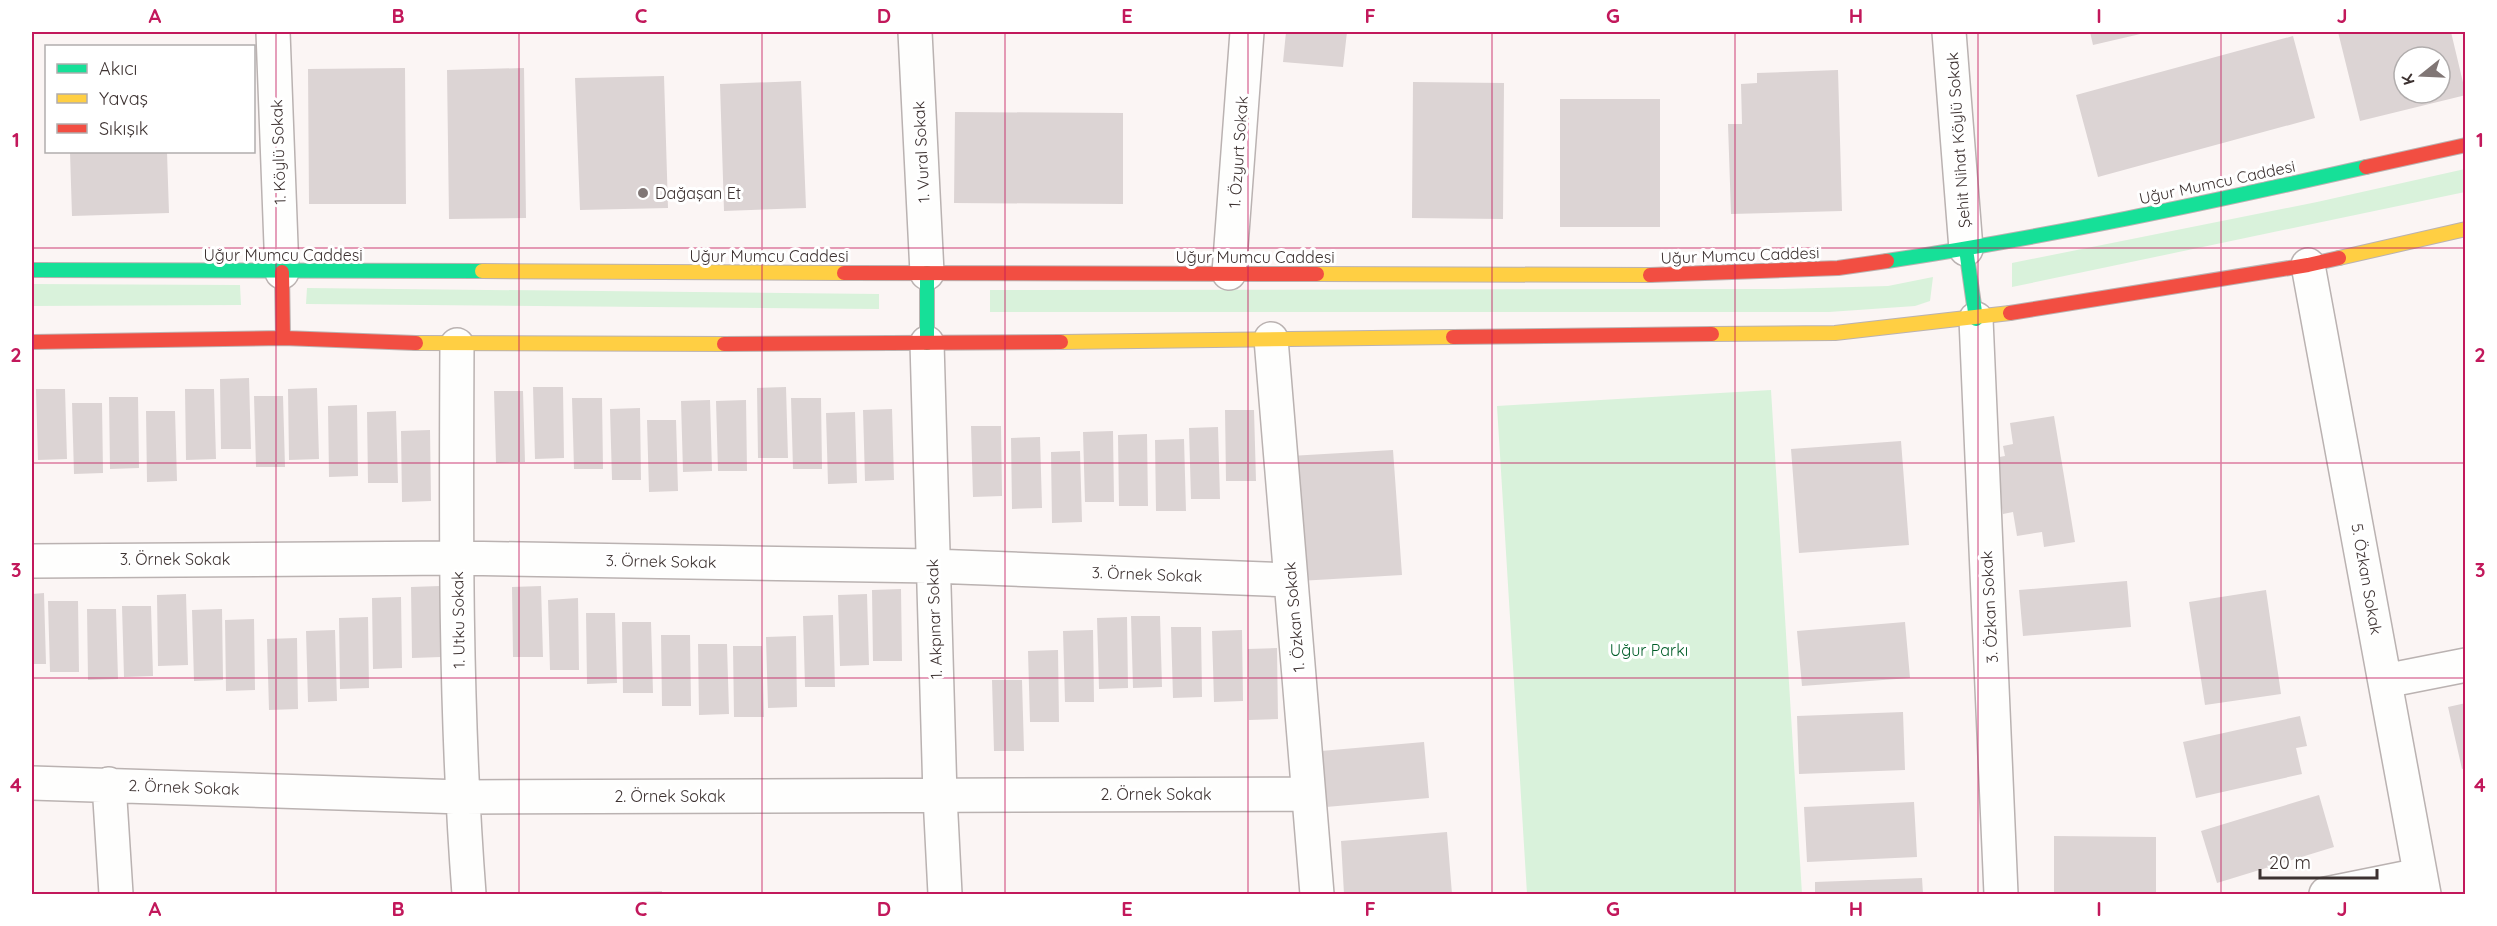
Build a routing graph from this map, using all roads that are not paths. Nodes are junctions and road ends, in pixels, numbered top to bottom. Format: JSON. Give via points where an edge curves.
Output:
{"nodes":[{"id":1,"x":273,"y":32,"type":"edge"},
{"id":2,"x":915,"y":32,"type":"edge"},
{"id":3,"x":1247,"y":32,"type":"edge"},
{"id":4,"x":1949,"y":32,"type":"edge"},
{"id":5,"x":2466,"y":145,"type":"edge"},
{"id":6,"x":2466,"y":229,"type":"edge"},
{"id":7,"x":1966,"y":249,"type":"junction"},
{"id":8,"x":2308,"y":265,"type":"junction"},
{"id":9,"x":32,"y":270,"type":"edge"},
{"id":10,"x":282,"y":272,"type":"junction"},
{"id":11,"x":927,"y":273,"type":"junction"},
{"id":12,"x":1229,"y":273,"type":"junction"},
{"id":13,"x":1976,"y":319,"type":"junction"},
{"id":14,"x":283,"y":338,"type":"junction"},
{"id":15,"x":1271,"y":339,"type":"junction"},
{"id":16,"x":32,"y":342,"type":"edge"},
{"id":17,"x":927,"y":343,"type":"junction"},
{"id":18,"x":457,"y":345,"type":"junction"},
{"id":19,"x":456,"y":558,"type":"junction"},
{"id":20,"x":32,"y":561,"type":"edge"},
{"id":21,"x":932,"y":566,"type":"junction"},
{"id":22,"x":1291,"y":580,"type":"junction"},
{"id":23,"x":2466,"y":665,"type":"edge"},
{"id":24,"x":2385,"y":681,"type":"junction"},
{"id":25,"x":32,"y":783,"type":"edge"},
{"id":26,"x":109,"y":784,"type":"junction"},
{"id":27,"x":1308,"y":794,"type":"junction"},
{"id":28,"x":940,"y":796,"type":"junction"},
{"id":29,"x":462,"y":797,"type":"junction"},
{"id":30,"x":2422,"y":885,"type":"edge"},
{"id":31,"x":116,"y":894,"type":"edge"},
{"id":32,"x":469,"y":894,"type":"edge"},
{"id":33,"x":945,"y":894,"type":"edge"},
{"id":34,"x":1317,"y":894,"type":"edge"},
{"id":35,"x":2001,"y":894,"type":"edge"},
{"id":36,"x":2326,"y":894,"type":"edge"}],
"edges":[{"from":1,"to":10,"type":"street","name":"1. Köylü Sokak"},
{"from":2,"to":11,"type":"street","name":"1. Vural Sokak"},
{"from":3,"to":12,"type":"street","name":"1. Özyurt Sokak"},
{"from":4,"to":7,"type":"street","name":"Şehit Nihat Köylü Sokak"},
{"from":5,"to":7,"type":"street","name":"Uğur Mumcu Caddesi","via":[[2250,193]]},
{"from":6,"to":8,"type":"street"},
{"from":7,"to":12,"type":"street","name":"Uğur Mumcu Caddesi","via":[[1838,268],[1741,273]]},
{"from":7,"to":13,"type":"street"},
{"from":8,"to":13,"type":"street"},
{"from":8,"to":24,"type":"street","name":"5. Özkan Sokak"},
{"from":9,"to":10,"type":"street","name":"Uğur Mumcu Caddesi"},
{"from":10,"to":11,"type":"street","name":"Uğur Mumcu Caddesi"},
{"from":10,"to":14,"type":"street"},
{"from":11,"to":12,"type":"street","name":"Uğur Mumcu Caddesi"},
{"from":11,"to":17,"type":"street"},
{"from":13,"to":15,"type":"street","via":[[1835,333]]},
{"from":13,"to":35,"type":"street","name":"3. Özkan Sokak"},
{"from":14,"to":16,"type":"street"},
{"from":14,"to":18,"type":"street"},
{"from":15,"to":17,"type":"street"},
{"from":15,"to":22,"type":"street","name":"1. Özkan Sokak"},
{"from":17,"to":18,"type":"street"},
{"from":17,"to":21,"type":"street","name":"1. Akpınar Sokak"},
{"from":18,"to":19,"type":"street","name":"1. Utku Sokak"},
{"from":19,"to":20,"type":"street","name":"3. Örnek Sokak"},
{"from":19,"to":21,"type":"street","name":"3. Örnek Sokak"},
{"from":19,"to":29,"type":"street","name":"1. Utku Sokak"},
{"from":21,"to":22,"type":"street","name":"3. Örnek Sokak"},
{"from":21,"to":28,"type":"street","name":"1. Akpınar Sokak"},
{"from":22,"to":27,"type":"street","name":"1. Özkan Sokak"},
{"from":23,"to":24,"type":"street"},
{"from":24,"to":30,"type":"street","name":"5. Özkan Sokak"},
{"from":25,"to":26,"type":"street","name":"2. Örnek Sokak"},
{"from":26,"to":29,"type":"street","name":"2. Örnek Sokak"},
{"from":26,"to":31,"type":"street"},
{"from":27,"to":28,"type":"street","name":"2. Örnek Sokak"},
{"from":27,"to":34,"type":"street","name":"1. Özkan Sokak"},
{"from":28,"to":29,"type":"street","name":"2. Örnek Sokak"},
{"from":28,"to":33,"type":"street","name":"1. Akpınar Sokak"},
{"from":29,"to":32,"type":"street","name":"1. Utku Sokak"},
{"from":30,"to":36,"type":"street"}]}
